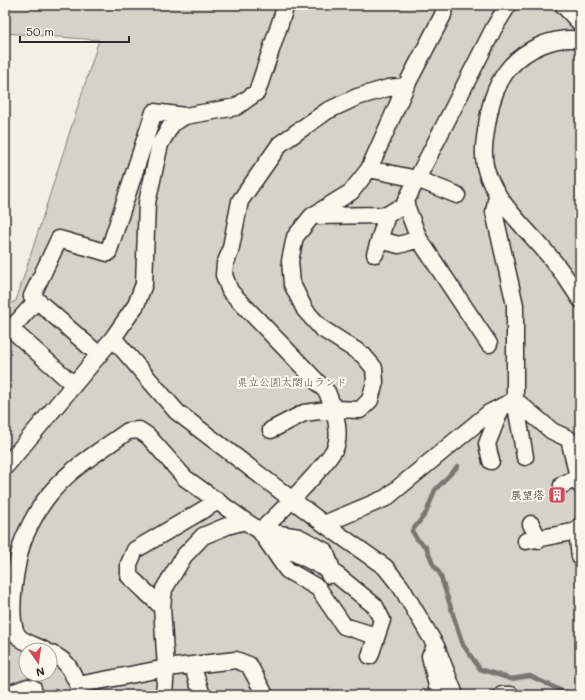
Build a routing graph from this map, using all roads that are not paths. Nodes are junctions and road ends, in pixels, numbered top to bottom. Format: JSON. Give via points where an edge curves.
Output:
{"nodes":[{"id":1,"x":286,"y":5,"type":"edge"},
{"id":2,"x":444,"y":5,"type":"edge"},
{"id":3,"x":508,"y":5,"type":"edge"},
{"id":4,"x":563,"y":5,"type":"edge"},
{"id":5,"x":580,"y":22,"type":"edge"},
{"id":6,"x":580,"y":40,"type":"edge"},
{"id":7,"x":406,"y":86,"type":"junction"},
{"id":8,"x":185,"y":116,"type":"junction"},
{"id":9,"x":369,"y":169,"type":"junction"},
{"id":10,"x":417,"y":179,"type":"junction"},
{"id":11,"x":457,"y":195,"type":"dead end"},
{"id":12,"x":498,"y":195,"type":"junction"},
{"id":13,"x":405,"y":203,"type":"junction"},
{"id":14,"x":120,"y":212,"type":"junction"},
{"id":15,"x":146,"y":215,"type":"junction"},
{"id":16,"x":387,"y":215,"type":"junction"},
{"id":17,"x":312,"y":216,"type":"junction"},
{"id":18,"x":419,"y":239,"type":"junction"},
{"id":19,"x":580,"y":299,"type":"edge"},
{"id":20,"x":37,"y":300,"type":"junction"},
{"id":21,"x":8,"y":329,"type":"edge"},
{"id":22,"x":113,"y":338,"type":"junction"},
{"id":23,"x":489,"y":344,"type":"dead end"},
{"id":24,"x":99,"y":355,"type":"junction"},
{"id":25,"x":74,"y":385,"type":"junction"},
{"id":26,"x":508,"y":403,"type":"junction"},
{"id":27,"x":335,"y":409,"type":"junction"},
{"id":28,"x":271,"y":430,"type":"dead end"},
{"id":29,"x":525,"y":457,"type":"dead end"},
{"id":30,"x":491,"y":461,"type":"dead end"},
{"id":31,"x":5,"y":467,"type":"edge"},
{"id":32,"x":579,"y":481,"type":"edge"},
{"id":33,"x":562,"y":485,"type":"dead end"},
{"id":34,"x":291,"y":498,"type":"junction"},
{"id":35,"x":218,"y":501,"type":"junction"},
{"id":36,"x":245,"y":521,"type":"junction"},
{"id":37,"x":324,"y":524,"type":"junction"},
{"id":38,"x":532,"y":524,"type":"dead end"},
{"id":39,"x":578,"y":529,"type":"edge"},
{"id":40,"x":260,"y":531,"type":"junction"},
{"id":41,"x":580,"y":557,"type":"edge"},
{"id":42,"x":333,"y":572,"type":"junction"},
{"id":43,"x":318,"y":588,"type":"junction"},
{"id":44,"x":162,"y":607,"type":"junction"},
{"id":45,"x":376,"y":636,"type":"junction"},
{"id":46,"x":27,"y":642,"type":"edge"},
{"id":47,"x":436,"y":646,"type":"junction"},
{"id":48,"x":370,"y":656,"type":"dead end"},
{"id":49,"x":58,"y":657,"type":"edge"},
{"id":50,"x":192,"y":665,"type":"junction"},
{"id":51,"x":166,"y":668,"type":"junction"},
{"id":52,"x":6,"y":695,"type":"edge"},
{"id":53,"x":29,"y":695,"type":"edge"},
{"id":54,"x":164,"y":695,"type":"edge"},
{"id":55,"x":202,"y":695,"type":"edge"},
{"id":56,"x":265,"y":695,"type":"edge"},
{"id":57,"x":439,"y":695,"type":"edge"},
{"id":58,"x":455,"y":695,"type":"edge"},
{"id":59,"x":502,"y":695,"type":"edge"},
{"id":60,"x":511,"y":695,"type":"edge"}],
"edges":[{"from":1,"to":8,"type":"street","via":[[257,92],[236,107]]},
{"from":2,"to":7,"type":"street","via":[[443,15]]},
{"from":3,"to":10,"type":"street"},
{"from":4,"to":5,"type":"street"},
{"from":6,"to":12,"type":"street","via":[[572,38],[545,43],[519,57],[501,77],[491,104],[483,144],[486,172]]},
{"from":7,"to":9,"type":"street"},
{"from":7,"to":27,"type":"street","via":[[357,97],[327,111],[280,144],[240,201],[230,252],[225,264],[224,275],[230,291],[327,392]]},
{"from":8,"to":14,"type":"street","via":[[154,112]]},
{"from":8,"to":15,"type":"street","via":[[172,124],[160,144]]},
{"from":9,"to":10,"type":"street"},
{"from":9,"to":17,"type":"street","via":[[351,192]]},
{"from":10,"to":11,"type":"street"},
{"from":10,"to":13,"type":"street"},
{"from":12,"to":19,"type":"street","via":[[558,267]]},
{"from":12,"to":26,"type":"street","via":[[494,212],[515,305]]},
{"from":13,"to":16,"type":"street"},
{"from":13,"to":18,"type":"street"},
{"from":14,"to":15,"type":"street"},
{"from":14,"to":20,"type":"street","via":[[108,253],[59,239],[32,296]]},
{"from":15,"to":22,"type":"street","via":[[144,284],[136,305]]},
{"from":16,"to":17,"type":"street"},
{"from":16,"to":18,"type":"street","via":[[378,247],[399,245]]},
{"from":17,"to":27,"type":"street","via":[[295,237],[290,261],[292,284],[305,310],[313,319],[322,328],[363,355],[374,368],[375,382],[370,400],[360,410]]},
{"from":18,"to":23,"type":"street"},
{"from":20,"to":21,"type":"street"},
{"from":20,"to":24,"type":"street"},
{"from":21,"to":25,"type":"street"},
{"from":22,"to":24,"type":"street"},
{"from":22,"to":34,"type":"street","via":[[178,412]]},
{"from":24,"to":25,"type":"street"},
{"from":25,"to":31,"type":"street"},
{"from":26,"to":29,"type":"street"},
{"from":26,"to":30,"type":"street","via":[[487,444]]},
{"from":26,"to":32,"type":"street","via":[[569,439]]},
{"from":26,"to":37,"type":"street","via":[[489,413],[386,498]]},
{"from":27,"to":28,"type":"street","via":[[304,413]]},
{"from":27,"to":34,"type":"street","via":[[336,447],[330,458]]},
{"from":32,"to":33,"type":"street"},
{"from":34,"to":37,"type":"street"},
{"from":34,"to":40,"type":"street"},
{"from":35,"to":36,"type":"street"},
{"from":35,"to":44,"type":"street","via":[[136,550],[129,564],[129,576]]},
{"from":35,"to":46,"type":"street","via":[[185,478],[148,436],[139,430],[128,431],[66,477],[53,490],[24,538],[16,566],[12,607],[14,628],[19,638]]},
{"from":36,"to":40,"type":"street"},
{"from":36,"to":44,"type":"street","via":[[203,536],[184,556],[171,576],[164,589]]},
{"from":37,"to":47,"type":"street","via":[[385,567],[401,587]]},
{"from":38,"to":39,"type":"street","via":[[533,540]]},
{"from":39,"to":41,"type":"street"},
{"from":40,"to":42,"type":"street"},
{"from":40,"to":43,"type":"street","via":[[287,570]]},
{"from":42,"to":43,"type":"street"},
{"from":42,"to":45,"type":"street","via":[[375,606],[382,620]]},
{"from":43,"to":45,"type":"street","via":[[344,626]]},
{"from":44,"to":51,"type":"street"},
{"from":45,"to":48,"type":"street"},
{"from":47,"to":57,"type":"street","via":[[430,656]]},
{"from":47,"to":58,"type":"street"},
{"from":49,"to":51,"type":"street","via":[[68,665],[78,685]]},
{"from":50,"to":51,"type":"street"},
{"from":50,"to":55,"type":"street"},
{"from":50,"to":56,"type":"street","via":[[236,660],[249,665]]},
{"from":51,"to":54,"type":"street"},
{"from":52,"to":53,"type":"street","via":[[28,687],[33,688]]},
{"from":59,"to":60,"type":"street"}]}
